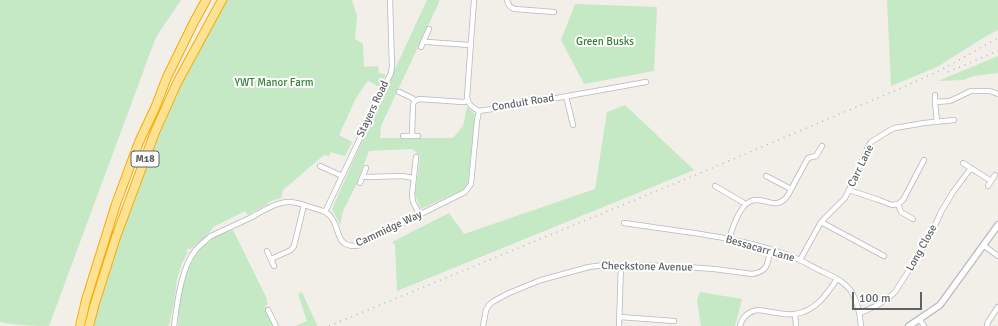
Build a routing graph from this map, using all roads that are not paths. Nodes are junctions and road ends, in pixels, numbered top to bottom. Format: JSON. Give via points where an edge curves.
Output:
{"nodes":[{"id":1,"x":206,"y":0,"type":"edge"},
{"id":2,"x":222,"y":0,"type":"edge"},
{"id":3,"x":390,"y":0,"type":"edge"},
{"id":4,"x":474,"y":0,"type":"edge"},
{"id":5,"x":507,"y":0,"type":"edge"},
{"id":6,"x":554,"y":12,"type":"dead end"},
{"id":7,"x":429,"y":29,"type":"dead end"},
{"id":8,"x":424,"y":40,"type":"junction"},
{"id":9,"x":470,"y":46,"type":"junction"},
{"id":10,"x":420,"y":47,"type":"dead end"},
{"id":11,"x":646,"y":82,"type":"dead end"},
{"id":12,"x":399,"y":92,"type":"dead end"},
{"id":13,"x":998,"y":94,"type":"edge"},
{"id":14,"x":935,"y":95,"type":"dead end"},
{"id":15,"x":566,"y":96,"type":"junction"},
{"id":16,"x":415,"y":101,"type":"junction"},
{"id":17,"x":468,"y":101,"type":"junction"},
{"id":18,"x":935,"y":102,"type":"junction"},
{"id":19,"x":480,"y":111,"type":"junction"},
{"id":20,"x":954,"y":120,"type":"dead end"},
{"id":21,"x":937,"y":122,"type":"junction"},
{"id":22,"x":573,"y":125,"type":"dead end"},
{"id":23,"x":403,"y":136,"type":"dead end"},
{"id":24,"x":412,"y":136,"type":"junction"},
{"id":25,"x":418,"y":136,"type":"dead end"},
{"id":26,"x":822,"y":146,"type":"dead end"},
{"id":27,"x":416,"y":157,"type":"dead end"},
{"id":28,"x":924,"y":160,"type":"dead end"},
{"id":29,"x":963,"y":163,"type":"dead end"},
{"id":30,"x":320,"y":166,"type":"dead end"},
{"id":31,"x":366,"y":168,"type":"dead end"},
{"id":32,"x":970,"y":168,"type":"junction"},
{"id":33,"x":995,"y":175,"type":"dead end"},
{"id":34,"x":342,"y":176,"type":"junction"},
{"id":35,"x":363,"y":176,"type":"junction"},
{"id":36,"x":766,"y":176,"type":"dead end"},
{"id":37,"x":414,"y":178,"type":"junction"},
{"id":38,"x":991,"y":181,"type":"junction"},
{"id":39,"x":360,"y":183,"type":"dead end"},
{"id":40,"x":716,"y":186,"type":"dead end"},
{"id":41,"x":988,"y":186,"type":"dead end"},
{"id":42,"x":791,"y":189,"type":"junction"},
{"id":43,"x":849,"y":190,"type":"junction"},
{"id":44,"x":746,"y":204,"type":"junction"},
{"id":45,"x":898,"y":204,"type":"junction"},
{"id":46,"x":304,"y":205,"type":"junction"},
{"id":47,"x":325,"y":212,"type":"junction"},
{"id":48,"x":420,"y":215,"type":"junction"},
{"id":49,"x":913,"y":219,"type":"dead end"},
{"id":50,"x":821,"y":222,"type":"junction"},
{"id":51,"x":624,"y":224,"type":"dead end"},
{"id":52,"x":998,"y":224,"type":"edge"},
{"id":53,"x":729,"y":239,"type":"junction"},
{"id":54,"x":983,"y":245,"type":"junction"},
{"id":55,"x":770,"y":249,"type":"junction"},
{"id":56,"x":267,"y":251,"type":"dead end"},
{"id":57,"x":884,"y":256,"type":"dead end"},
{"id":58,"x":998,"y":256,"type":"edge"},
{"id":59,"x":271,"y":259,"type":"junction"},
{"id":60,"x":800,"y":260,"type":"junction"},
{"id":61,"x":621,"y":265,"type":"junction"},
{"id":62,"x":274,"y":266,"type":"dead end"},
{"id":63,"x":837,"y":279,"type":"junction"},
{"id":64,"x":998,"y":306,"type":"edge"},
{"id":65,"x":268,"y":310,"type":"dead end"},
{"id":66,"x":860,"y":313,"type":"junction"},
{"id":67,"x":795,"y":314,"type":"junction"},
{"id":68,"x":620,"y":317,"type":"junction"},
{"id":69,"x":920,"y":320,"type":"junction"},
{"id":70,"x":674,"y":321,"type":"dead end"},
{"id":71,"x":80,"y":326,"type":"edge"},
{"id":72,"x":89,"y":326,"type":"edge"},
{"id":73,"x":174,"y":326,"type":"edge"},
{"id":74,"x":276,"y":326,"type":"edge"},
{"id":75,"x":484,"y":326,"type":"edge"},
{"id":76,"x":619,"y":326,"type":"edge"},
{"id":77,"x":740,"y":326,"type":"edge"},
{"id":78,"x":796,"y":326,"type":"edge"},
{"id":79,"x":861,"y":326,"type":"edge"},
{"id":80,"x":909,"y":326,"type":"edge"},
{"id":81,"x":924,"y":326,"type":"edge"},
{"id":82,"x":987,"y":326,"type":"edge"}],
"edges":[{"from":1,"to":71,"type":"highway","number":"M18","via":[[139,142],[116,204]]},
{"from":2,"to":72,"type":"highway","number":"M18","via":[[177,83],[155,132],[116,237]]},
{"from":3,"to":34,"type":"street","name":"Stayers Road","via":[[391,73]]},
{"from":4,"to":9,"type":"street"},
{"from":5,"to":6,"type":"street","via":[[509,6],[515,10]]},
{"from":7,"to":8,"type":"street"},
{"from":8,"to":9,"type":"street"},
{"from":8,"to":10,"type":"street"},
{"from":9,"to":17,"type":"street"},
{"from":11,"to":15,"type":"street","name":"Conduit Road"},
{"from":12,"to":16,"type":"street"},
{"from":13,"to":18,"type":"street","via":[[990,91],[971,92],[950,100]]},
{"from":14,"to":18,"type":"street"},
{"from":15,"to":19,"type":"street","name":"Conduit Road"},
{"from":15,"to":22,"type":"street","name":"Conduit Road"},
{"from":16,"to":17,"type":"street"},
{"from":16,"to":24,"type":"street"},
{"from":17,"to":19,"type":"street","via":[[473,108]]},
{"from":18,"to":21,"type":"street"},
{"from":19,"to":48,"type":"street","name":"Cammidge Way","via":[[471,184],[465,192]]},
{"from":20,"to":21,"type":"street","name":"Carr Lane"},
{"from":21,"to":43,"type":"street","name":"Carr Lane","via":[[895,128],[871,142]]},
{"from":23,"to":24,"type":"street"},
{"from":24,"to":25,"type":"street"},
{"from":26,"to":42,"type":"street","via":[[816,156],[808,158]]},
{"from":27,"to":37,"type":"street"},
{"from":28,"to":45,"type":"street","via":[[903,200]]},
{"from":29,"to":32,"type":"street"},
{"from":30,"to":34,"type":"street"},
{"from":31,"to":35,"type":"street"},
{"from":32,"to":38,"type":"street"},
{"from":32,"to":66,"type":"street","name":"Long Close","via":[[953,192],[918,257],[895,292],[880,304]]},
{"from":33,"to":38,"type":"street"},
{"from":34,"to":47,"type":"street","name":"Stayers Road"},
{"from":35,"to":37,"type":"street"},
{"from":35,"to":39,"type":"street"},
{"from":36,"to":42,"type":"street"},
{"from":37,"to":48,"type":"street","via":[[413,202]]},
{"from":38,"to":41,"type":"street"},
{"from":40,"to":44,"type":"street"},
{"from":42,"to":44,"type":"street","via":[[781,202],[772,204],[755,200]]},
{"from":43,"to":45,"type":"street","via":[[888,205]]},
{"from":43,"to":50,"type":"street","name":"Carr Lane","via":[[842,202]]},
{"from":44,"to":53,"type":"street"},
{"from":45,"to":49,"type":"street","via":[[901,212]]},
{"from":46,"to":47,"type":"street"},
{"from":46,"to":59,"type":"street","via":[[294,246],[291,250]]},
{"from":46,"to":73,"type":"street","via":[[290,202],[277,204],[203,242],[194,251],[187,265]]},
{"from":47,"to":48,"type":"street","name":"Cammidge Way","via":[[333,220],[344,244],[349,246],[357,246]]},
{"from":50,"to":57,"type":"street"},
{"from":50,"to":60,"type":"street","name":"Carr Lane"},
{"from":51,"to":53,"type":"street","name":"Bessacarr Lane"},
{"from":52,"to":54,"type":"street"},
{"from":53,"to":55,"type":"street","name":"Bessacarr Lane"},
{"from":54,"to":58,"type":"street"},
{"from":54,"to":69,"type":"street","via":[[940,305]]},
{"from":55,"to":60,"type":"street","name":"Bessacarr Lane"},
{"from":55,"to":61,"type":"street","name":"Checkstone Avenue","via":[[765,269],[757,274]]},
{"from":56,"to":59,"type":"street"},
{"from":59,"to":62,"type":"street"},
{"from":60,"to":63,"type":"street","name":"Bessacarr Lane"},
{"from":61,"to":68,"type":"street"},
{"from":61,"to":75,"type":"street","name":"Checkstone Avenue","via":[[589,267],[542,280],[509,293],[489,304]]},
{"from":63,"to":66,"type":"street","name":"Bessacarr Lane","via":[[851,292]]},
{"from":63,"to":67,"type":"street","via":[[819,303],[811,309]]},
{"from":64,"to":82,"type":"street"},
{"from":65,"to":74,"type":"street"},
{"from":66,"to":79,"type":"street","name":"Bessacarr Lane"},
{"from":67,"to":77,"type":"street","via":[[753,311],[747,314]]},
{"from":67,"to":78,"type":"street"},
{"from":68,"to":70,"type":"street"},
{"from":68,"to":76,"type":"street"},
{"from":69,"to":80,"type":"street"},
{"from":69,"to":81,"type":"street"}]}
